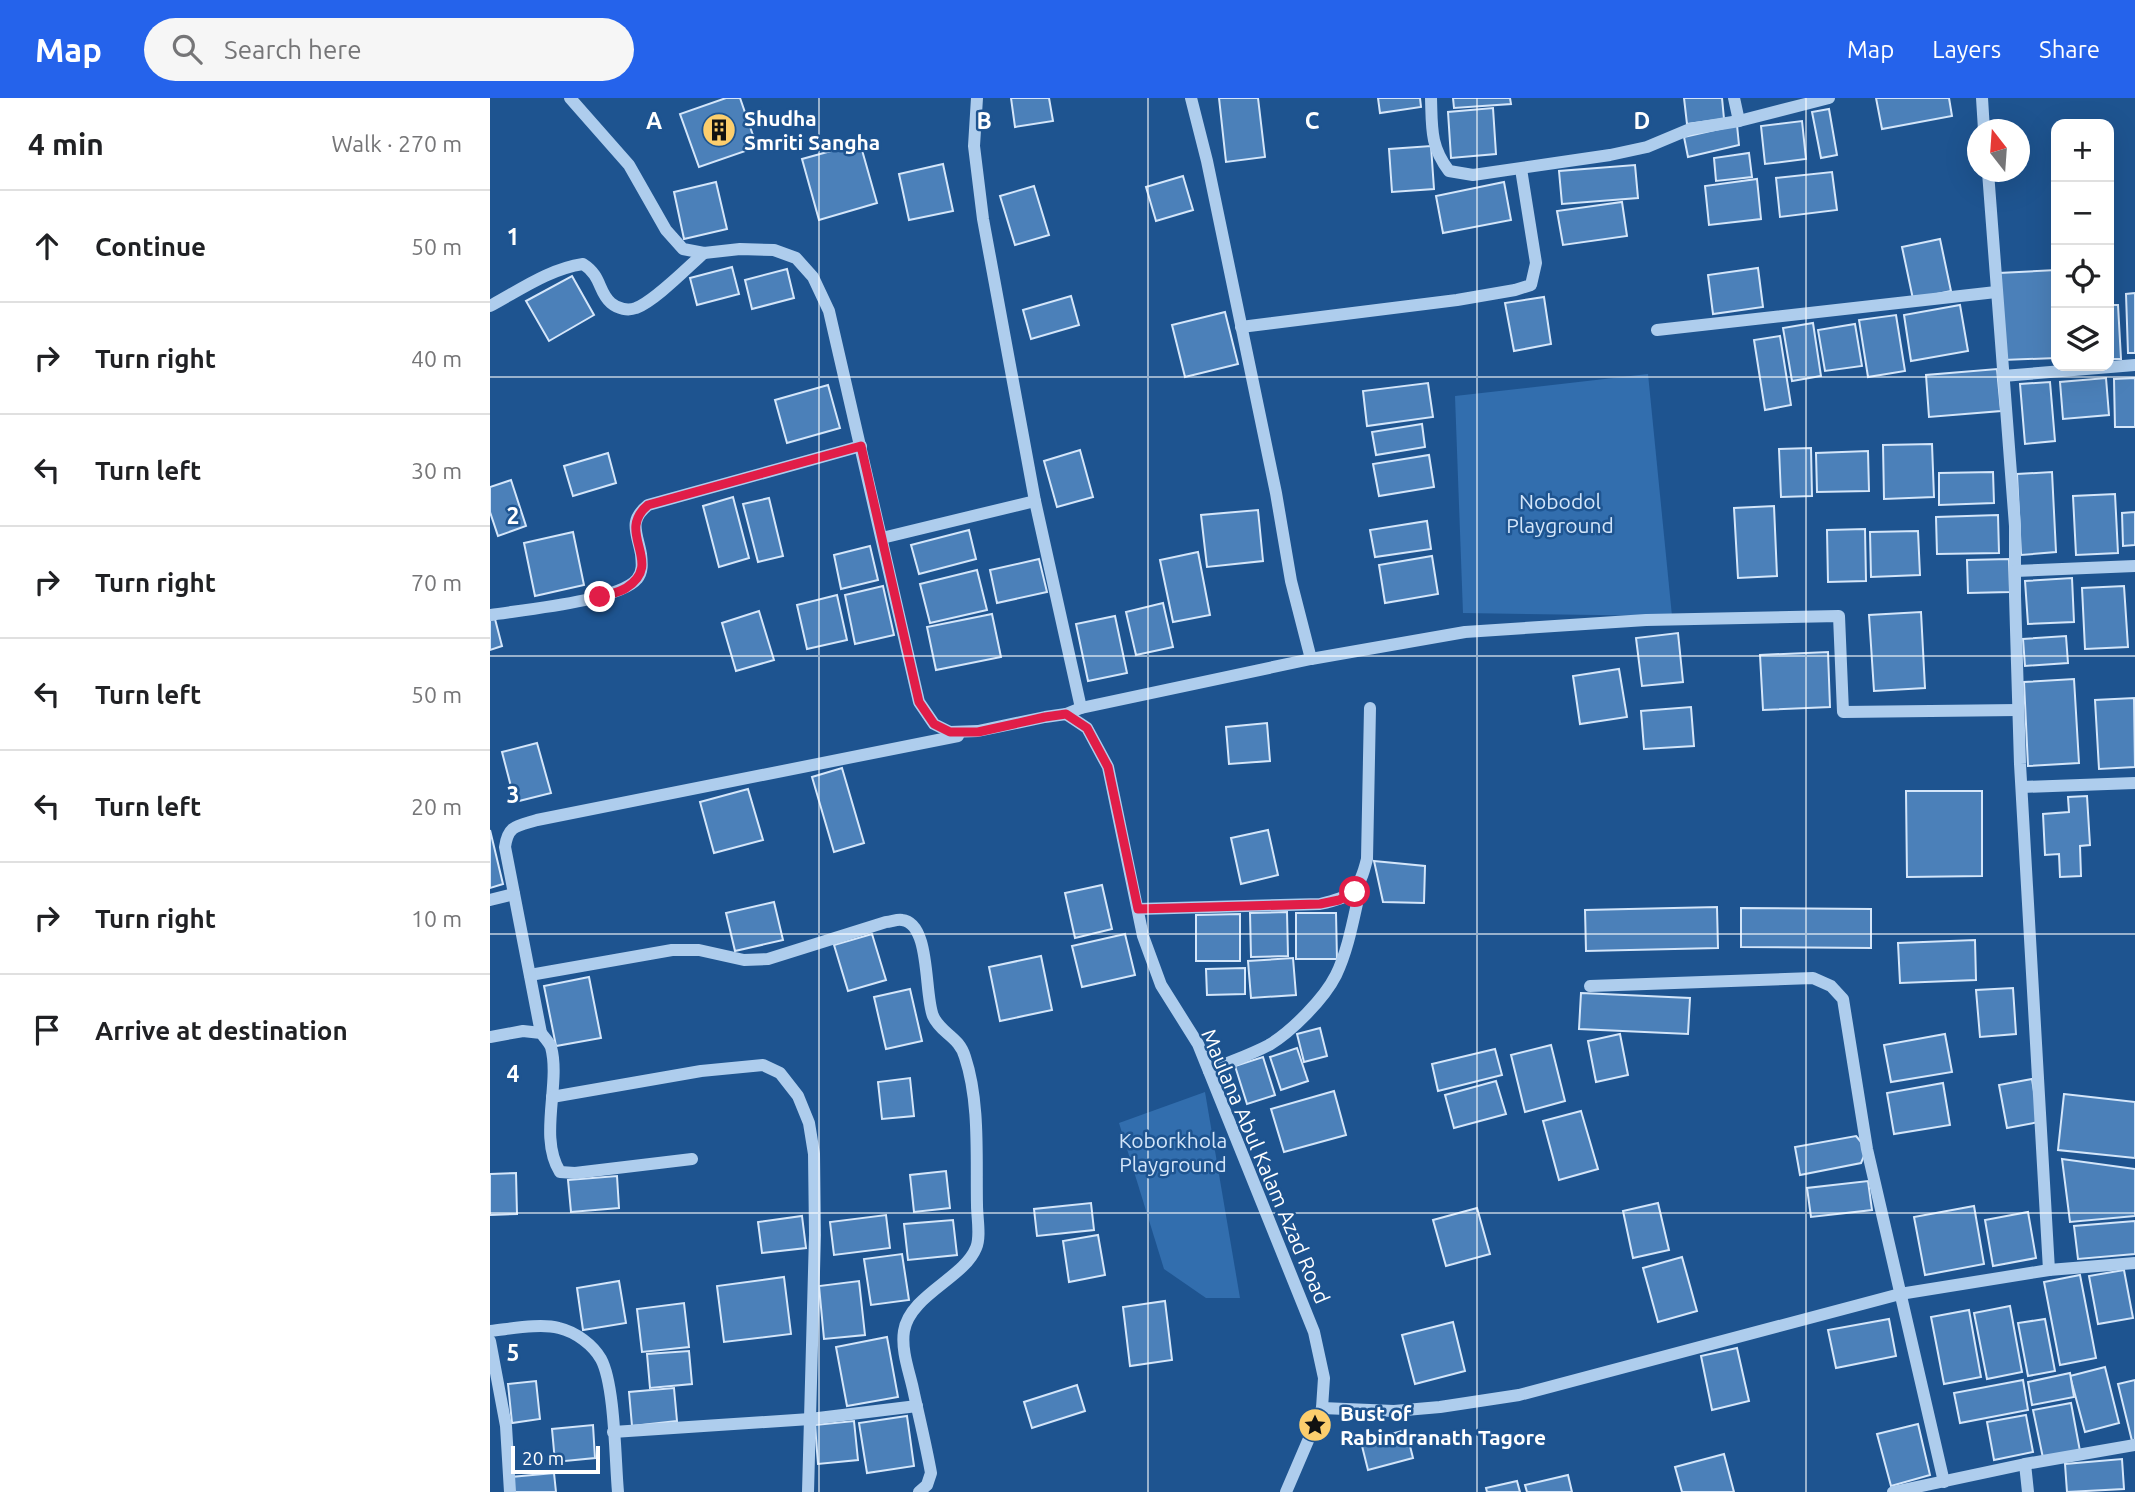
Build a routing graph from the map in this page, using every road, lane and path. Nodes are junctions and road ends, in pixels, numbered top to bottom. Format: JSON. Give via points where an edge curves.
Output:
{"nodes":[{"id":1,"x":570,"y":98,"type":"edge"},
{"id":2,"x":977,"y":98,"type":"edge"},
{"id":3,"x":1191,"y":98,"type":"edge"},
{"id":4,"x":1431,"y":98,"type":"edge"},
{"id":5,"x":1734,"y":98,"type":"edge"},
{"id":6,"x":1829,"y":98,"type":"edge"},
{"id":7,"x":1982,"y":98,"type":"edge"},
{"id":8,"x":1983,"y":119,"type":"edge"},
{"id":9,"x":1739,"y":121,"type":"junction"},
{"id":10,"x":1521,"y":169,"type":"junction"},
{"id":11,"x":1989,"y":182,"type":"edge"},
{"id":12,"x":704,"y":253,"type":"junction"},
{"id":13,"x":1996,"y":292,"type":"junction"},
{"id":14,"x":490,"y":306,"type":"edge"},
{"id":15,"x":1241,"y":327,"type":"junction"},
{"id":16,"x":1657,"y":330,"type":"dead end"},
{"id":17,"x":2135,"y":365,"type":"edge"},
{"id":18,"x":2003,"y":376,"type":"junction"},
{"id":19,"x":861,"y":446,"type":"junction"},
{"id":20,"x":1035,"y":501,"type":"junction"},
{"id":21,"x":882,"y":538,"type":"junction"},
{"id":22,"x":2135,"y":566,"type":"edge"},
{"id":23,"x":2015,"y":571,"type":"junction"},
{"id":24,"x":490,"y":615,"type":"edge"},
{"id":25,"x":1311,"y":659,"type":"junction"},
{"id":26,"x":1081,"y":708,"type":"junction"},
{"id":27,"x":1370,"y":708,"type":"dead end"},
{"id":28,"x":2018,"y":710,"type":"junction"},
{"id":29,"x":1066,"y":714,"type":"junction"},
{"id":30,"x":978,"y":732,"type":"junction"},
{"id":31,"x":2135,"y":783,"type":"edge"},
{"id":32,"x":2022,"y":787,"type":"junction"},
{"id":33,"x":1362,"y":879,"type":"junction"},
{"id":34,"x":514,"y":894,"type":"junction"},
{"id":35,"x":490,"y":900,"type":"edge"},
{"id":36,"x":1138,"y":909,"type":"junction"},
{"id":37,"x":530,"y":975,"type":"junction"},
{"id":38,"x":1590,"y":986,"type":"dead end"},
{"id":39,"x":541,"y":1033,"type":"junction"},
{"id":40,"x":490,"y":1037,"type":"edge"},
{"id":41,"x":1209,"y":1071,"type":"junction"},
{"id":42,"x":552,"y":1097,"type":"junction"},
{"id":43,"x":692,"y":1160,"type":"dead end"},
{"id":44,"x":2135,"y":1263,"type":"edge"},
{"id":45,"x":2049,"y":1270,"type":"junction"},
{"id":46,"x":1900,"y":1294,"type":"junction"},
{"id":47,"x":490,"y":1331,"type":"edge"},
{"id":48,"x":490,"y":1341,"type":"edge"},
{"id":49,"x":917,"y":1406,"type":"junction"},
{"id":50,"x":1322,"y":1408,"type":"junction"},
{"id":51,"x":810,"y":1419,"type":"junction"},
{"id":52,"x":613,"y":1432,"type":"junction"},
{"id":53,"x":2135,"y":1445,"type":"edge"},
{"id":54,"x":2025,"y":1464,"type":"junction"},
{"id":55,"x":1944,"y":1482,"type":"junction"},
{"id":56,"x":510,"y":1492,"type":"edge"},
{"id":57,"x":618,"y":1492,"type":"edge"},
{"id":58,"x":808,"y":1492,"type":"edge"},
{"id":59,"x":919,"y":1492,"type":"edge"},
{"id":60,"x":1286,"y":1492,"type":"edge"},
{"id":61,"x":1893,"y":1492,"type":"edge"},
{"id":62,"x":2028,"y":1492,"type":"edge"}],
"edges":[{"from":1,"to":12,"type":"street","via":[[629,165],[666,230],[684,249]]},
{"from":2,"to":20,"type":"street","via":[[974,146],[983,219]]},
{"from":3,"to":15,"type":"street"},
{"from":4,"to":10,"type":"street","via":[[1433,141],[1449,171],[1473,175]]},
{"from":5,"to":9,"type":"street"},
{"from":6,"to":9,"type":"street"},
{"from":7,"to":8,"type":"street"},
{"from":9,"to":10,"type":"street","via":[[1690,129],[1647,147]]},
{"from":10,"to":15,"type":"street","via":[[1536,263],[1531,285],[1457,300]]},
{"from":11,"to":13,"type":"street"},
{"from":12,"to":14,"type":"street","via":[[635,309],[620,309],[609,302],[593,270],[583,264],[548,274]]},
{"from":12,"to":19,"type":"street","via":[[774,250],[796,258],[813,277],[829,312]]},
{"from":13,"to":16,"type":"street"},
{"from":13,"to":18,"type":"street"},
{"from":15,"to":25,"type":"street"},
{"from":17,"to":18,"type":"street"},
{"from":18,"to":23,"type":"street"},
{"from":19,"to":21,"type":"street"},
{"from":19,"to":24,"type":"street","via":[[648,505],[638,513],[635,525],[642,568],[624,589]]},
{"from":20,"to":21,"type":"street"},
{"from":20,"to":26,"type":"street"},
{"from":21,"to":30,"type":"street","via":[[919,702],[934,724],[950,732]]},
{"from":22,"to":23,"type":"street"},
{"from":23,"to":28,"type":"street"},
{"from":25,"to":26,"type":"street"},
{"from":25,"to":28,"type":"street","via":[[1465,632],[1646,620],[1839,616],[1843,712]]},
{"from":26,"to":29,"type":"street"},
{"from":27,"to":33,"type":"street","via":[[1367,859]]},
{"from":28,"to":32,"type":"street"},
{"from":29,"to":30,"type":"street"},
{"from":29,"to":36,"type":"street","name":"Maulana Abul Kalam Azad Road","via":[[1087,728],[1108,767]]},
{"from":30,"to":34,"type":"street","via":[[514,827],[505,847]]},
{"from":31,"to":32,"type":"street"},
{"from":32,"to":45,"type":"street"},
{"from":33,"to":36,"type":"street","via":[[1355,892],[1320,904]]},
{"from":33,"to":41,"type":"street","via":[[1336,976],[1320,998],[1289,1031],[1268,1045]]},
{"from":34,"to":35,"type":"street"},
{"from":34,"to":37,"type":"street"},
{"from":36,"to":41,"type":"street","name":"Maulana Abul Kalam Azad Road","via":[[1161,985],[1198,1044]]},
{"from":37,"to":39,"type":"street"},
{"from":37,"to":49,"type":"street","via":[[672,950],[768,959],[886,922],[902,920],[914,925],[933,1016],[957,1040],[965,1056],[976,1140],[977,1230],[977,1247],[963,1266],[912,1312],[904,1331]]},
{"from":38,"to":46,"type":"street","via":[[1813,978],[1831,986],[1843,999],[1867,1149]]},
{"from":39,"to":40,"type":"street"},
{"from":39,"to":42,"type":"street","via":[[550,1045]]},
{"from":41,"to":50,"type":"street","name":"Maulana Abul Kalam Azad Road","via":[[1314,1332],[1324,1378]]},
{"from":42,"to":43,"type":"street","via":[[551,1144],[560,1172]]},
{"from":42,"to":51,"type":"street","via":[[740,1066],[763,1065],[780,1073],[798,1096],[814,1154]]},
{"from":44,"to":45,"type":"street"},
{"from":45,"to":46,"type":"street"},
{"from":46,"to":50,"type":"street","via":[[1518,1395],[1394,1411]]},
{"from":46,"to":55,"type":"street"},
{"from":47,"to":52,"type":"street","via":[[558,1327],[591,1346],[602,1360],[609,1384]]},
{"from":48,"to":56,"type":"street","via":[[506,1426]]},
{"from":49,"to":51,"type":"street"},
{"from":49,"to":59,"type":"street","via":[[931,1472]]},
{"from":50,"to":60,"type":"street","name":"Maulana Abul Kalam Azad Road"},
{"from":51,"to":52,"type":"street"},
{"from":51,"to":58,"type":"street"},
{"from":52,"to":57,"type":"street"},
{"from":53,"to":54,"type":"street"},
{"from":54,"to":55,"type":"street"},
{"from":54,"to":62,"type":"street"},
{"from":55,"to":61,"type":"street"}]}
